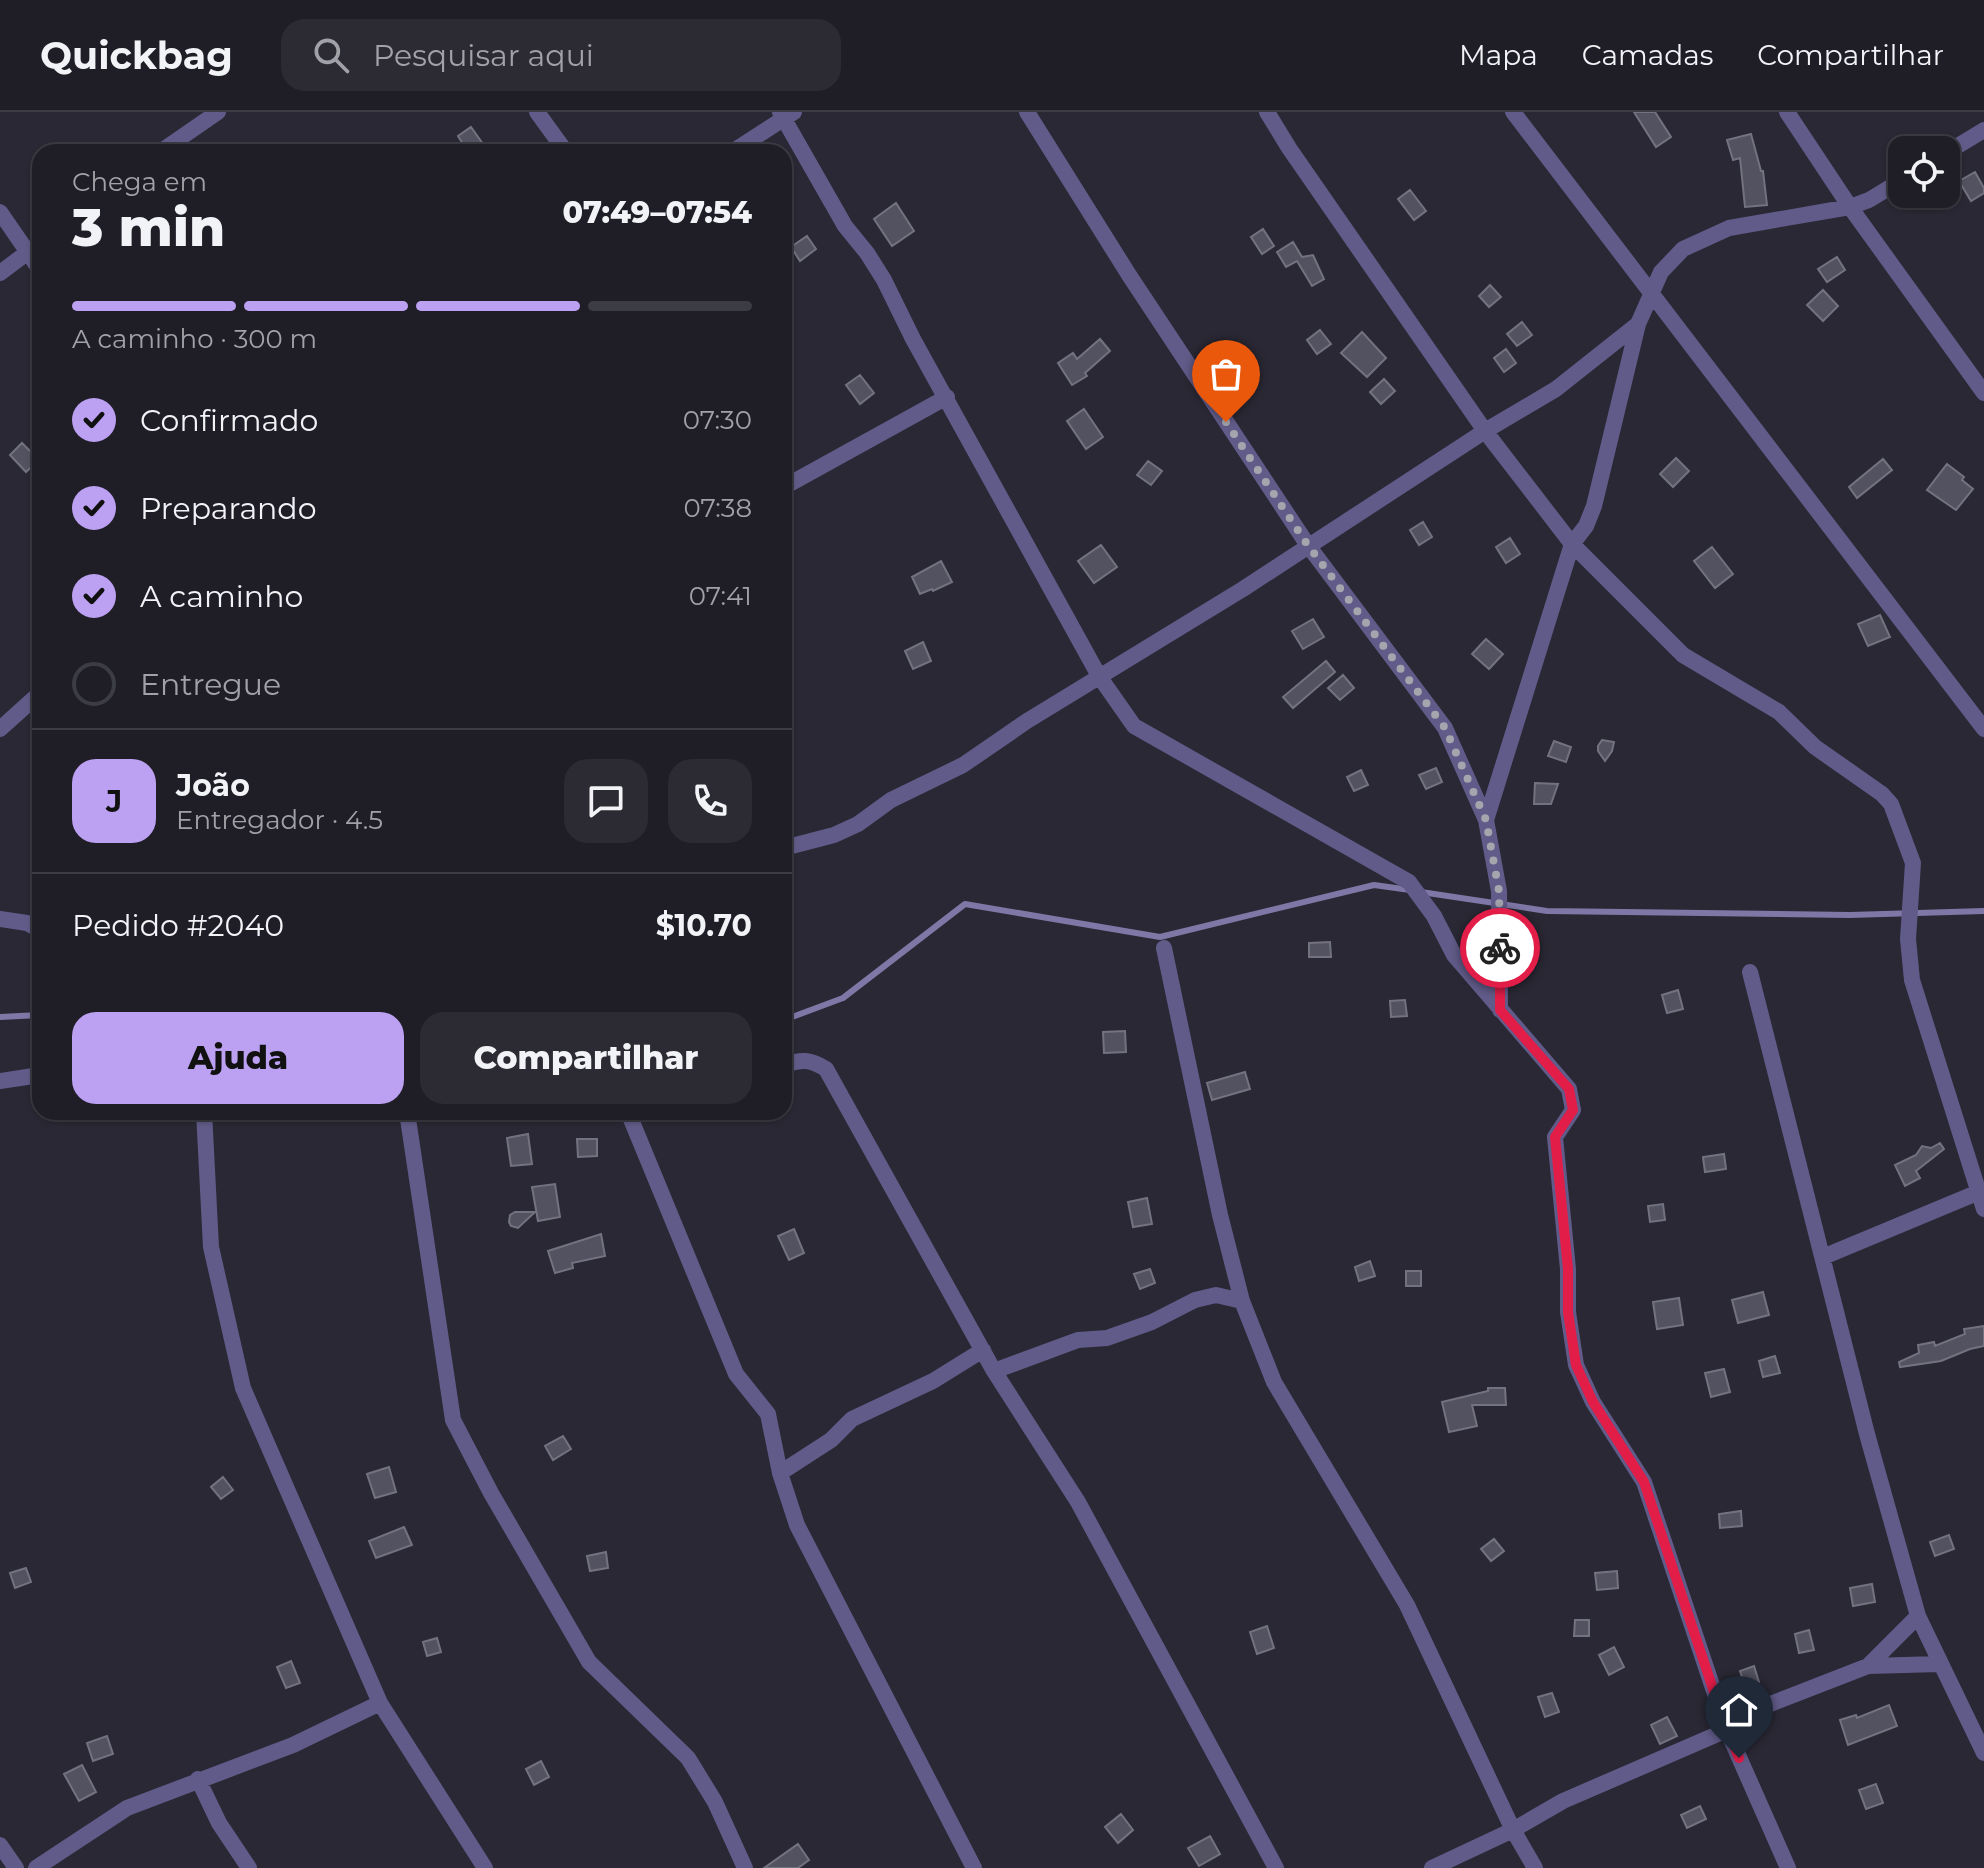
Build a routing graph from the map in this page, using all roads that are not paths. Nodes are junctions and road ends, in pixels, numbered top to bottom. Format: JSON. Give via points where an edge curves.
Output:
{"nodes":[{"id":1,"x":218,"y":112,"type":"edge"},
{"id":2,"x":537,"y":112,"type":"edge"},
{"id":3,"x":1027,"y":112,"type":"edge"},
{"id":4,"x":1267,"y":112,"type":"edge"},
{"id":5,"x":1513,"y":112,"type":"edge"},
{"id":6,"x":1787,"y":112,"type":"edge"},
{"id":7,"x":786,"y":114,"type":"edge"},
{"id":8,"x":1984,"y":130,"type":"edge"},
{"id":9,"x":172,"y":144,"type":"edge"},
{"id":10,"x":560,"y":144,"type":"edge"},
{"id":11,"x":743,"y":144,"type":"edge"},
{"id":12,"x":1960,"y":145,"type":"edge"},
{"id":13,"x":1888,"y":188,"type":"edge"},
{"id":14,"x":1850,"y":207,"type":"junction"},
{"id":15,"x":0,"y":212,"type":"edge"},
{"id":16,"x":32,"y":249,"type":"edge"},
{"id":17,"x":26,"y":253,"type":"junction"},
{"id":18,"x":32,"y":260,"type":"edge"},
{"id":19,"x":0,"y":273,"type":"edge"},
{"id":20,"x":1651,"y":294,"type":"junction"},
{"id":21,"x":1638,"y":324,"type":"junction"},
{"id":22,"x":1984,"y":393,"type":"edge"},
{"id":23,"x":947,"y":397,"type":"junction"},
{"id":24,"x":1485,"y":431,"type":"junction"},
{"id":25,"x":792,"y":483,"type":"edge"},
{"id":26,"x":1307,"y":544,"type":"junction"},
{"id":27,"x":1572,"y":544,"type":"junction"},
{"id":28,"x":1099,"y":676,"type":"junction"},
{"id":29,"x":32,"y":700,"type":"edge"},
{"id":30,"x":0,"y":729,"type":"edge"},
{"id":31,"x":1984,"y":729,"type":"edge"},
{"id":32,"x":1486,"y":820,"type":"junction"},
{"id":33,"x":792,"y":846,"type":"edge"},
{"id":34,"x":0,"y":919,"type":"edge"},
{"id":35,"x":32,"y":926,"type":"edge"},
{"id":36,"x":1164,"y":948,"type":"dead end"},
{"id":37,"x":1750,"y":972,"type":"dead end"},
{"id":38,"x":1500,"y":1010,"type":"junction"},
{"id":39,"x":792,"y":1062,"type":"edge"},
{"id":40,"x":32,"y":1076,"type":"edge"},
{"id":41,"x":0,"y":1081,"type":"edge"},
{"id":42,"x":204,"y":1120,"type":"edge"},
{"id":43,"x":408,"y":1120,"type":"edge"},
{"id":44,"x":631,"y":1120,"type":"edge"},
{"id":45,"x":1979,"y":1192,"type":"junction"},
{"id":46,"x":1984,"y":1209,"type":"edge"},
{"id":47,"x":1823,"y":1257,"type":"junction"},
{"id":48,"x":1242,"y":1301,"type":"junction"},
{"id":49,"x":983,"y":1350,"type":"junction"},
{"id":50,"x":994,"y":1371,"type":"junction"},
{"id":51,"x":780,"y":1473,"type":"junction"},
{"id":52,"x":1918,"y":1616,"type":"junction"},
{"id":53,"x":1940,"y":1664,"type":"junction"},
{"id":54,"x":1868,"y":1666,"type":"junction"},
{"id":55,"x":380,"y":1703,"type":"junction"},
{"id":56,"x":1725,"y":1726,"type":"junction"},
{"id":57,"x":1984,"y":1753,"type":"edge"},
{"id":58,"x":198,"y":1779,"type":"junction"},
{"id":59,"x":1513,"y":1830,"type":"junction"},
{"id":60,"x":0,"y":1845,"type":"edge"},
{"id":61,"x":16,"y":1868,"type":"edge"},
{"id":62,"x":36,"y":1868,"type":"edge"},
{"id":63,"x":249,"y":1868,"type":"edge"},
{"id":64,"x":485,"y":1868,"type":"edge"},
{"id":65,"x":745,"y":1868,"type":"edge"},
{"id":66,"x":974,"y":1868,"type":"edge"},
{"id":67,"x":1276,"y":1868,"type":"edge"},
{"id":68,"x":1432,"y":1868,"type":"edge"},
{"id":69,"x":1535,"y":1868,"type":"edge"},
{"id":70,"x":1788,"y":1868,"type":"edge"}],
"edges":[{"from":1,"to":9,"type":"street"},
{"from":2,"to":10,"type":"street"},
{"from":3,"to":26,"type":"street"},
{"from":4,"to":24,"type":"street"},
{"from":5,"to":20,"type":"street"},
{"from":6,"to":14,"type":"street"},
{"from":7,"to":11,"type":"street"},
{"from":7,"to":23,"type":"street","via":[[845,226],[884,280]]},
{"from":8,"to":12,"type":"street"},
{"from":13,"to":14,"type":"street"},
{"from":14,"to":20,"type":"street","via":[[1729,228],[1683,249],[1661,272]]},
{"from":14,"to":22,"type":"street"},
{"from":15,"to":17,"type":"street"},
{"from":16,"to":17,"type":"street"},
{"from":17,"to":18,"type":"street"},
{"from":17,"to":19,"type":"street"},
{"from":20,"to":21,"type":"street"},
{"from":20,"to":31,"type":"street"},
{"from":21,"to":24,"type":"street","via":[[1556,389]]},
{"from":21,"to":27,"type":"street","via":[[1594,506]]},
{"from":23,"to":25,"type":"street"},
{"from":23,"to":28,"type":"street"},
{"from":24,"to":26,"type":"street"},
{"from":24,"to":27,"type":"street"},
{"from":26,"to":28,"type":"street"},
{"from":26,"to":32,"type":"street","via":[[1445,728]]},
{"from":27,"to":32,"type":"street"},
{"from":27,"to":45,"type":"street","via":[[1683,655],[1779,712],[1815,747],[1891,804],[1913,863],[1908,939],[1912,980]]},
{"from":28,"to":33,"type":"street","via":[[963,765],[891,800],[858,824]]},
{"from":28,"to":38,"type":"street","via":[[1134,726],[1409,882],[1454,955]]},
{"from":29,"to":30,"type":"street"},
{"from":32,"to":38,"type":"street","via":[[1499,891]]},
{"from":34,"to":35,"type":"street"},
{"from":36,"to":48,"type":"street"},
{"from":37,"to":47,"type":"street"},
{"from":38,"to":56,"type":"street","via":[[1569,1089],[1573,1110],[1555,1137],[1576,1365],[1644,1482]]},
{"from":39,"to":49,"type":"street","via":[[813,1060],[826,1069]]},
{"from":40,"to":41,"type":"street"},
{"from":42,"to":55,"type":"street","via":[[211,1247],[243,1388]]},
{"from":43,"to":65,"type":"street","via":[[453,1420],[589,1662],[688,1758]]},
{"from":44,"to":51,"type":"street","via":[[736,1374],[768,1414]]},
{"from":45,"to":46,"type":"street"},
{"from":45,"to":47,"type":"street"},
{"from":47,"to":52,"type":"street"},
{"from":48,"to":50,"type":"street","via":[[1216,1295],[1195,1300],[1122,1333],[1078,1340]]},
{"from":48,"to":59,"type":"street","via":[[1274,1382],[1407,1605]]},
{"from":49,"to":50,"type":"street"},
{"from":49,"to":51,"type":"street","via":[[933,1381],[852,1419],[831,1440]]},
{"from":50,"to":67,"type":"street","via":[[1078,1502]]},
{"from":51,"to":66,"type":"street","via":[[797,1525]]},
{"from":52,"to":53,"type":"street"},
{"from":52,"to":54,"type":"street"},
{"from":53,"to":54,"type":"street"},
{"from":53,"to":57,"type":"street"},
{"from":54,"to":56,"type":"street"},
{"from":55,"to":58,"type":"street","via":[[293,1745]]},
{"from":55,"to":64,"type":"street"},
{"from":56,"to":59,"type":"street","via":[[1563,1801]]},
{"from":56,"to":70,"type":"street"},
{"from":58,"to":62,"type":"street","via":[[127,1808]]},
{"from":58,"to":63,"type":"street"},
{"from":59,"to":68,"type":"street"},
{"from":59,"to":69,"type":"street"},
{"from":60,"to":61,"type":"street"}]}
